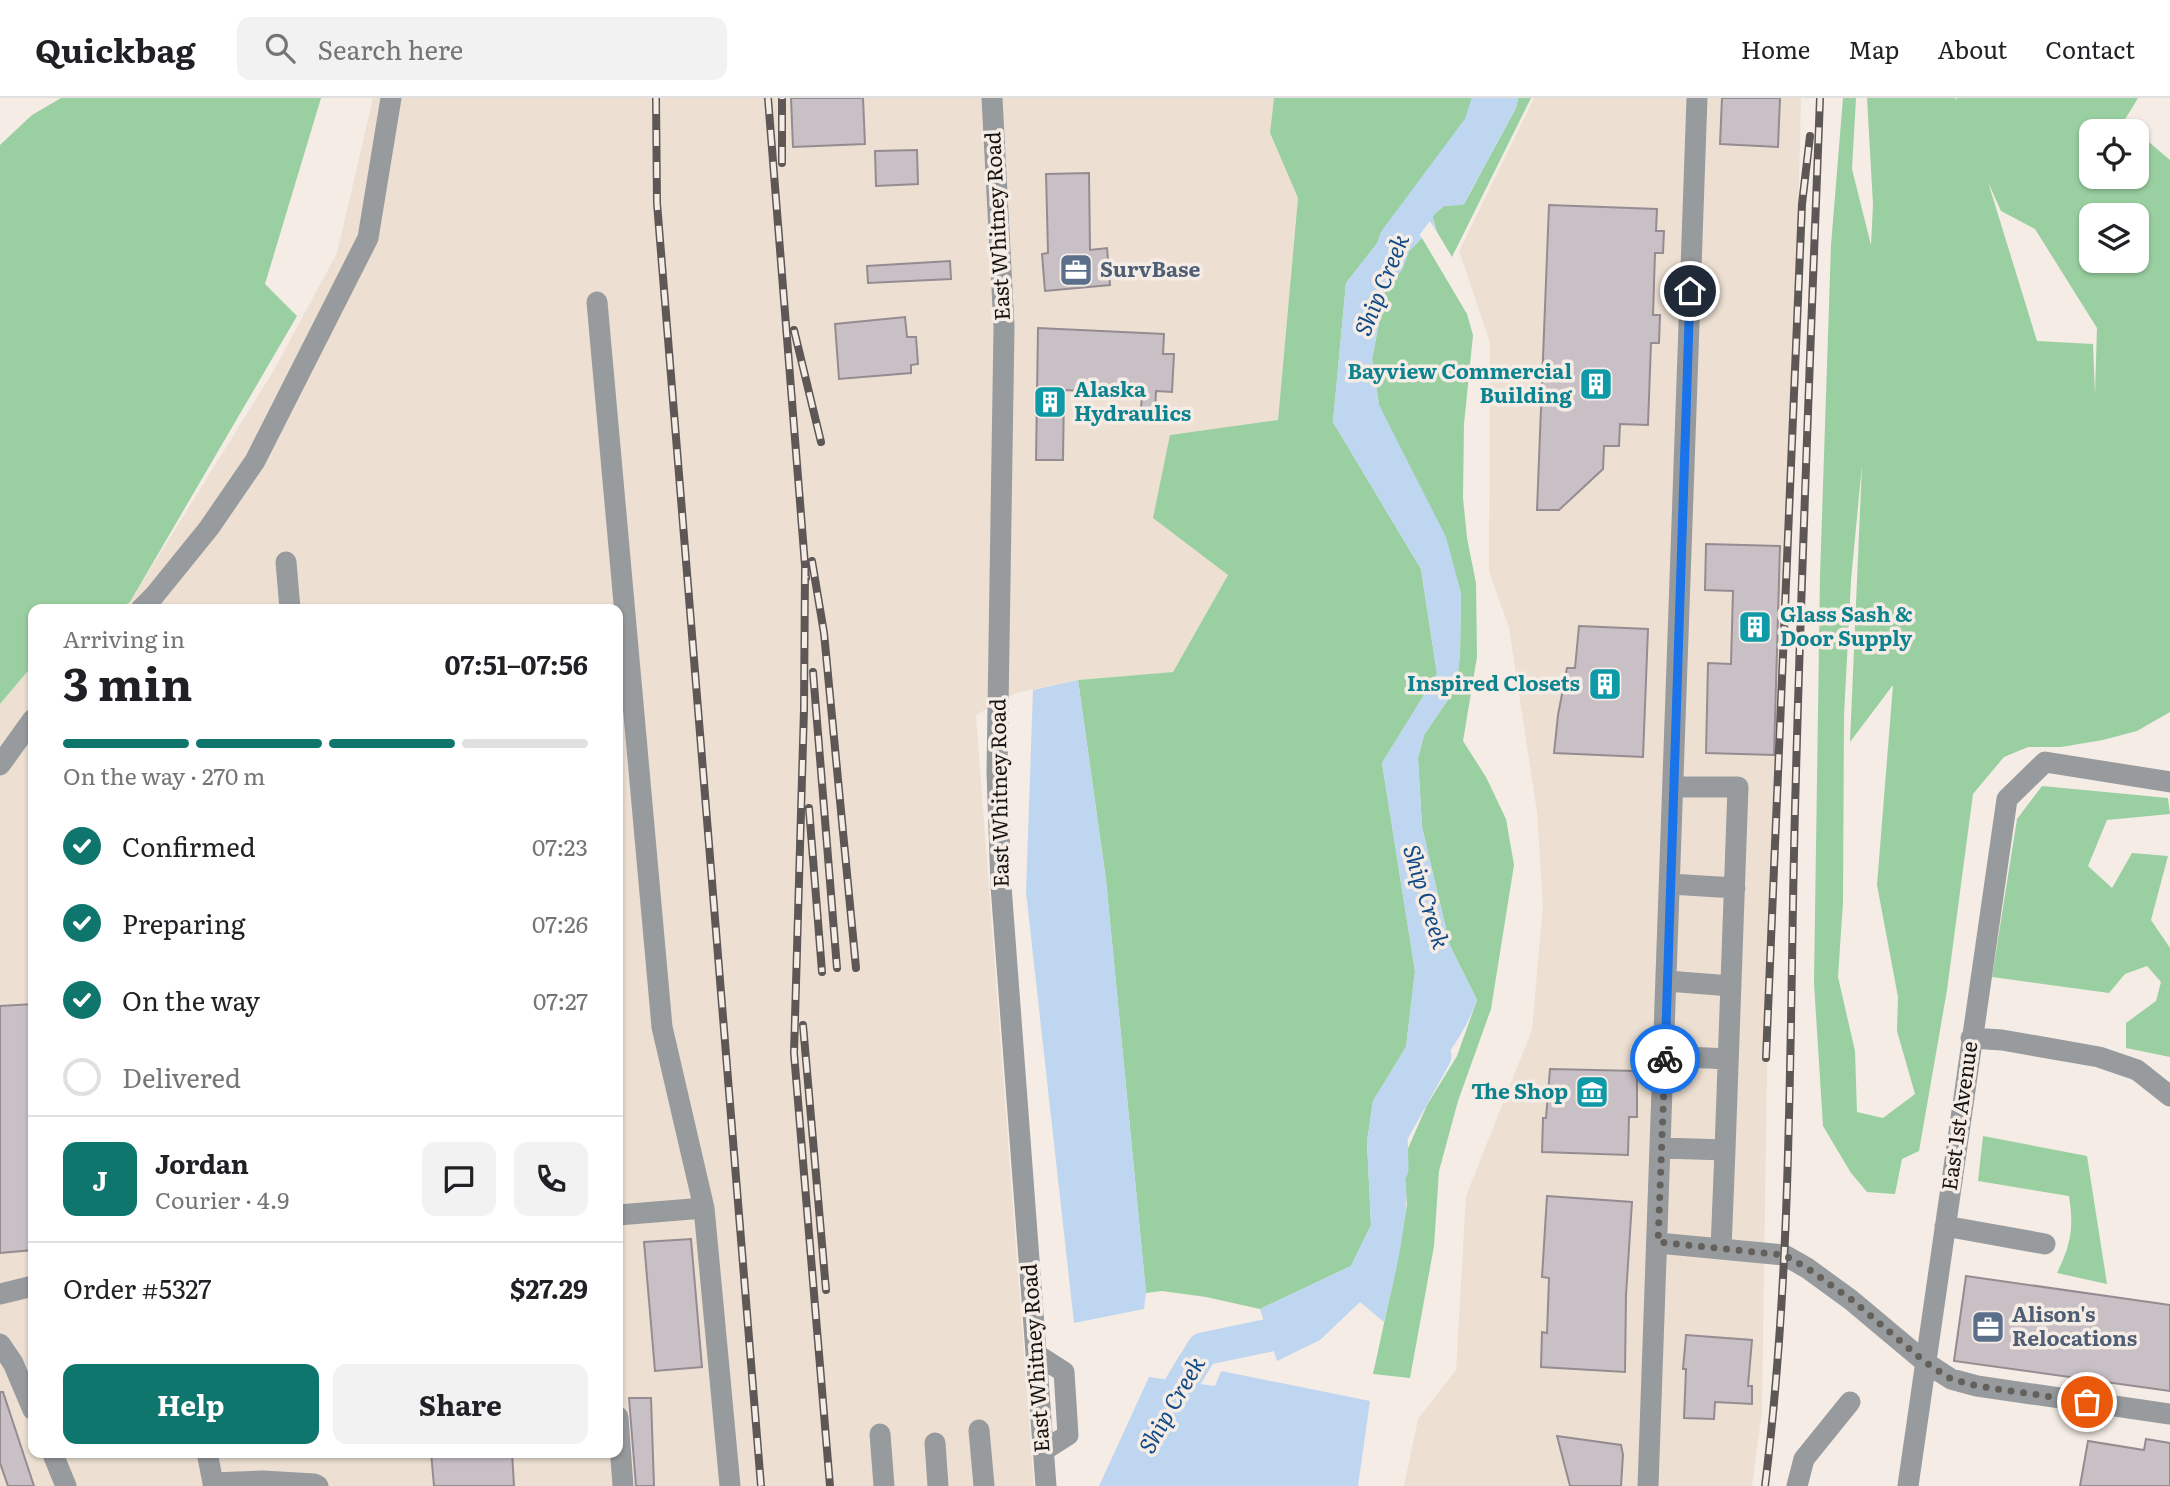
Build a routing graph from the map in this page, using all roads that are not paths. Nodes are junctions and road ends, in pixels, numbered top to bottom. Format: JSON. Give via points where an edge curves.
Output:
{"nodes":[{"id":1,"x":391,"y":98,"type":"edge"},
{"id":2,"x":992,"y":98,"type":"edge"},
{"id":3,"x":1696,"y":98,"type":"edge"},
{"id":4,"x":597,"y":302,"type":"dead end"},
{"id":5,"x":286,"y":562,"type":"dead end"},
{"id":6,"x":146,"y":604,"type":"edge"},
{"id":7,"x":290,"y":604,"type":"edge"},
{"id":8,"x":28,"y":726,"type":"edge"},
{"id":9,"x":0,"y":765,"type":"edge"},
{"id":10,"x":2170,"y":782,"type":"edge"},
{"id":11,"x":1674,"y":787,"type":"junction"},
{"id":12,"x":1670,"y":884,"type":"junction"},
{"id":13,"x":1735,"y":888,"type":"junction"},
{"id":14,"x":1667,"y":981,"type":"junction"},
{"id":15,"x":1731,"y":986,"type":"junction"},
{"id":16,"x":1971,"y":1038,"type":"junction"},
{"id":17,"x":1665,"y":1056,"type":"junction"},
{"id":18,"x":1728,"y":1059,"type":"junction"},
{"id":19,"x":2170,"y":1096,"type":"edge"},
{"id":20,"x":1662,"y":1148,"type":"junction"},
{"id":21,"x":1725,"y":1150,"type":"junction"},
{"id":22,"x":704,"y":1208,"type":"junction"},
{"id":23,"x":623,"y":1215,"type":"edge"},
{"id":24,"x":1945,"y":1226,"type":"junction"},
{"id":25,"x":1658,"y":1242,"type":"junction"},
{"id":26,"x":2045,"y":1244,"type":"dead end"},
{"id":27,"x":1721,"y":1249,"type":"junction"},
{"id":28,"x":28,"y":1287,"type":"edge"},
{"id":29,"x":0,"y":1294,"type":"edge"},
{"id":30,"x":0,"y":1344,"type":"edge"},
{"id":31,"x":1925,"y":1362,"type":"junction"},
{"id":32,"x":28,"y":1398,"type":"edge"},
{"id":33,"x":1850,"y":1402,"type":"dead end"},
{"id":34,"x":2170,"y":1414,"type":"edge"},
{"id":35,"x":979,"y":1430,"type":"dead end"},
{"id":36,"x":880,"y":1434,"type":"dead end"},
{"id":37,"x":935,"y":1443,"type":"dead end"},
{"id":38,"x":54,"y":1458,"type":"edge"},
{"id":39,"x":208,"y":1458,"type":"edge"},
{"id":40,"x":621,"y":1458,"type":"edge"},
{"id":41,"x":213,"y":1485,"type":"edge"},
{"id":42,"x":66,"y":1486,"type":"edge"},
{"id":43,"x":318,"y":1486,"type":"edge"},
{"id":44,"x":623,"y":1486,"type":"edge"},
{"id":45,"x":730,"y":1486,"type":"edge"},
{"id":46,"x":884,"y":1486,"type":"edge"},
{"id":47,"x":938,"y":1486,"type":"edge"},
{"id":48,"x":984,"y":1486,"type":"edge"},
{"id":49,"x":1046,"y":1486,"type":"edge"},
{"id":50,"x":1648,"y":1486,"type":"edge"},
{"id":51,"x":1797,"y":1486,"type":"edge"},
{"id":52,"x":1908,"y":1486,"type":"edge"}],
"edges":[{"from":1,"to":6,"type":"street","via":[[368,238],[255,461],[209,528]]},
{"from":2,"to":49,"type":"street","name":"East Whitney Road","via":[[1004,327],[997,772],[1002,899]]},
{"from":3,"to":11,"type":"street"},
{"from":4,"to":22,"type":"street","via":[[662,1027]]},
{"from":5,"to":7,"type":"street"},
{"from":8,"to":9,"type":"street"},
{"from":10,"to":16,"type":"street","name":"East 1st Avenue","via":[[2045,762],[2007,799]]},
{"from":11,"to":12,"type":"street"},
{"from":11,"to":13,"type":"street","via":[[1738,787]]},
{"from":12,"to":13,"type":"street"},
{"from":12,"to":14,"type":"street"},
{"from":13,"to":15,"type":"street"},
{"from":14,"to":15,"type":"street"},
{"from":14,"to":17,"type":"street"},
{"from":15,"to":18,"type":"street"},
{"from":16,"to":19,"type":"street","via":[[2099,1057],[2137,1070]]},
{"from":16,"to":24,"type":"street","name":"East 1st Avenue"},
{"from":17,"to":18,"type":"street"},
{"from":17,"to":20,"type":"street"},
{"from":18,"to":21,"type":"street"},
{"from":20,"to":21,"type":"street"},
{"from":20,"to":25,"type":"street"},
{"from":21,"to":27,"type":"street"},
{"from":22,"to":23,"type":"street"},
{"from":22,"to":45,"type":"street"},
{"from":24,"to":26,"type":"street"},
{"from":24,"to":31,"type":"street","name":"East 1st Avenue"},
{"from":25,"to":27,"type":"street"},
{"from":25,"to":50,"type":"street"},
{"from":27,"to":31,"type":"street","via":[[1794,1260],[1852,1300]]},
{"from":28,"to":29,"type":"street"},
{"from":30,"to":32,"type":"street"},
{"from":31,"to":34,"type":"street","via":[[1951,1379],[1977,1386]]},
{"from":31,"to":52,"type":"street","name":"East 1st Avenue"},
{"from":33,"to":51,"type":"street","via":[[1804,1459]]},
{"from":35,"to":48,"type":"street"},
{"from":36,"to":46,"type":"street"},
{"from":37,"to":47,"type":"street"},
{"from":38,"to":42,"type":"street"},
{"from":39,"to":41,"type":"street"},
{"from":40,"to":44,"type":"street"},
{"from":41,"to":43,"type":"street","via":[[263,1481]]}]}
